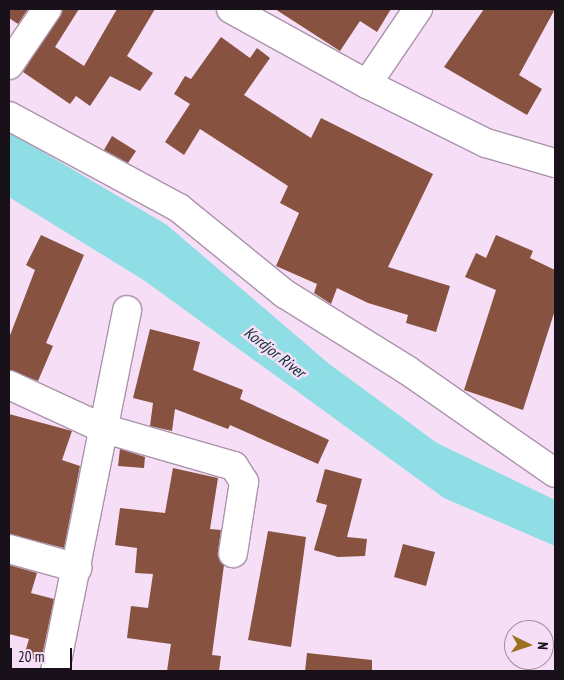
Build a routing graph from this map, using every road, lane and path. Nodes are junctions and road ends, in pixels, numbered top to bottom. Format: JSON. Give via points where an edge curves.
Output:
{"nodes":[{"id":1,"x":47,"y":9,"type":"edge"},
{"id":2,"x":231,"y":9,"type":"edge"},
{"id":3,"x":418,"y":9,"type":"edge"},
{"id":4,"x":9,"y":65,"type":"edge"},
{"id":5,"x":367,"y":84,"type":"junction"},
{"id":6,"x":9,"y":116,"type":"edge"},
{"id":7,"x":555,"y":163,"type":"edge"},
{"id":8,"x":127,"y":310,"type":"dead end"},
{"id":9,"x":9,"y":385,"type":"edge"},
{"id":10,"x":102,"y":428,"type":"junction"},
{"id":11,"x":555,"y":473,"type":"edge"},
{"id":12,"x":9,"y":549,"type":"edge"},
{"id":13,"x":233,"y":554,"type":"dead end"},
{"id":14,"x":77,"y":568,"type":"junction"},
{"id":15,"x":54,"y":671,"type":"edge"}],
"edges":[{"from":1,"to":4,"type":"street"},
{"from":2,"to":5,"type":"street"},
{"from":3,"to":5,"type":"street"},
{"from":5,"to":7,"type":"street","via":[[486,143]]},
{"from":6,"to":11,"type":"street","via":[[179,208],[285,294],[407,370]]},
{"from":8,"to":10,"type":"street"},
{"from":9,"to":10,"type":"street"},
{"from":10,"to":13,"type":"street","via":[[234,466],[241,472],[244,482]]},
{"from":10,"to":14,"type":"street"},
{"from":12,"to":14,"type":"street"},
{"from":14,"to":15,"type":"street"}]}
